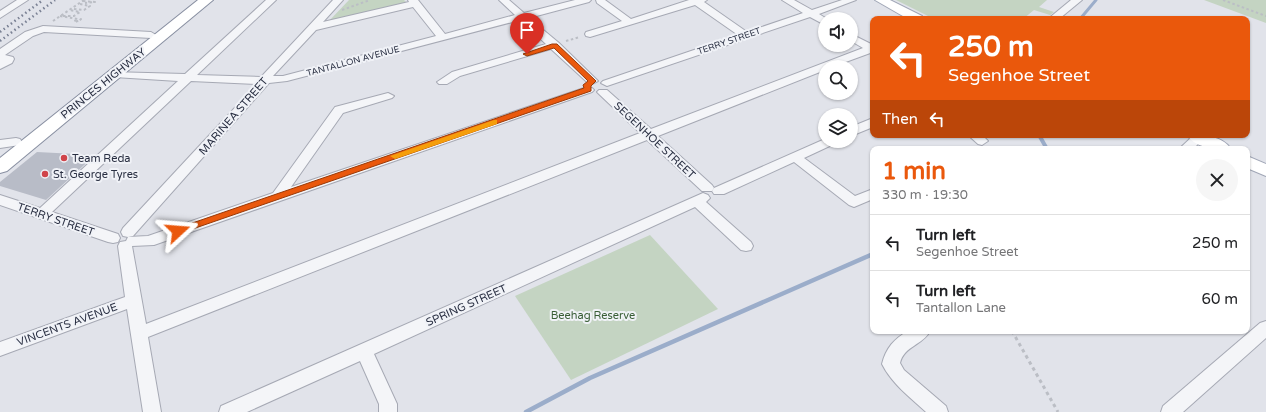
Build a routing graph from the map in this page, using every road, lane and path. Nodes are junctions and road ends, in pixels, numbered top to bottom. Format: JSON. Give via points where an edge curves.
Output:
{"nodes":[{"id":1,"x":23,"y":0,"type":"edge"},
{"id":2,"x":196,"y":0,"type":"edge"},
{"id":3,"x":206,"y":0,"type":"edge"},
{"id":4,"x":271,"y":0,"type":"edge"},
{"id":5,"x":338,"y":0,"type":"edge"},
{"id":6,"x":370,"y":0,"type":"edge"},
{"id":7,"x":504,"y":0,"type":"edge"},
{"id":8,"x":586,"y":0,"type":"edge"},
{"id":9,"x":787,"y":0,"type":"edge"},
{"id":10,"x":851,"y":0,"type":"edge"},
{"id":11,"x":881,"y":0,"type":"edge"},
{"id":12,"x":1077,"y":0,"type":"edge"},
{"id":13,"x":1223,"y":0,"type":"edge"},
{"id":14,"x":84,"y":1,"type":"edge"},
{"id":15,"x":600,"y":1,"type":"dead end"},
{"id":16,"x":697,"y":1,"type":"edge"},
{"id":17,"x":414,"y":2,"type":"edge"},
{"id":18,"x":80,"y":3,"type":"junction"},
{"id":19,"x":93,"y":4,"type":"junction"},
{"id":20,"x":90,"y":6,"type":"junction"},
{"id":21,"x":70,"y":10,"type":"junction"},
{"id":22,"x":84,"y":10,"type":"junction"},
{"id":23,"x":328,"y":11,"type":"junction"},
{"id":24,"x":80,"y":12,"type":"junction"},
{"id":25,"x":811,"y":13,"type":"junction"},
{"id":26,"x":0,"y":15,"type":"edge"},
{"id":27,"x":61,"y":16,"type":"junction"},
{"id":28,"x":74,"y":16,"type":"junction"},
{"id":29,"x":523,"y":16,"type":"junction"},
{"id":30,"x":912,"y":16,"type":"edge"},
{"id":31,"x":1057,"y":16,"type":"edge"},
{"id":32,"x":1266,"y":16,"type":"edge"},
{"id":33,"x":58,"y":18,"type":"dead end"},
{"id":34,"x":818,"y":18,"type":"edge"},
{"id":35,"x":80,"y":19,"type":"dead end"},
{"id":36,"x":629,"y":22,"type":"junction"},
{"id":37,"x":312,"y":28,"type":"junction"},
{"id":38,"x":590,"y":34,"type":"dead end"},
{"id":39,"x":151,"y":35,"type":"junction"},
{"id":40,"x":746,"y":36,"type":"junction"},
{"id":41,"x":442,"y":37,"type":"junction"},
{"id":42,"x":578,"y":37,"type":"dead end"},
{"id":43,"x":570,"y":39,"type":"dead end"},
{"id":44,"x":858,"y":41,"type":"edge"},
{"id":45,"x":555,"y":45,"type":"junction"},
{"id":46,"x":870,"y":48,"type":"edge"},
{"id":47,"x":870,"y":50,"type":"edge"},
{"id":48,"x":0,"y":54,"type":"edge"},
{"id":49,"x":0,"y":58,"type":"edge"},
{"id":50,"x":0,"y":66,"type":"edge"},
{"id":51,"x":114,"y":74,"type":"junction"},
{"id":52,"x":189,"y":78,"type":"junction"},
{"id":53,"x":265,"y":80,"type":"junction"},
{"id":54,"x":443,"y":82,"type":"dead end"},
{"id":55,"x":590,"y":86,"type":"junction"},
{"id":56,"x":605,"y":87,"type":"junction"},
{"id":57,"x":388,"y":96,"type":"dead end"},
{"id":58,"x":870,"y":123,"type":"edge"},
{"id":59,"x":858,"y":129,"type":"edge"},
{"id":60,"x":650,"y":135,"type":"junction"},
{"id":61,"x":1195,"y":138,"type":"edge"},
{"id":62,"x":1201,"y":138,"type":"edge"},
{"id":63,"x":8,"y":143,"type":"edge"},
{"id":64,"x":818,"y":146,"type":"edge"},
{"id":65,"x":1188,"y":146,"type":"edge"},
{"id":66,"x":1217,"y":146,"type":"edge"},
{"id":67,"x":0,"y":155,"type":"edge"},
{"id":68,"x":795,"y":157,"type":"junction"},
{"id":69,"x":1250,"y":162,"type":"edge"},
{"id":70,"x":0,"y":167,"type":"edge"},
{"id":71,"x":1266,"y":170,"type":"edge"},
{"id":72,"x":707,"y":194,"type":"junction"},
{"id":73,"x":870,"y":195,"type":"edge"},
{"id":74,"x":278,"y":196,"type":"junction"},
{"id":75,"x":0,"y":200,"type":"edge"},
{"id":76,"x":42,"y":214,"type":"junction"},
{"id":77,"x":125,"y":239,"type":"junction"},
{"id":78,"x":746,"y":246,"type":"dead end"},
{"id":79,"x":134,"y":300,"type":"junction"},
{"id":80,"x":1266,"y":328,"type":"edge"},
{"id":81,"x":140,"y":333,"type":"junction"},
{"id":82,"x":917,"y":334,"type":"edge"},
{"id":83,"x":1014,"y":334,"type":"edge"},
{"id":84,"x":0,"y":349,"type":"edge"},
{"id":85,"x":364,"y":351,"type":"junction"},
{"id":86,"x":152,"y":412,"type":"edge"},
{"id":87,"x":228,"y":412,"type":"edge"},
{"id":88,"x":388,"y":412,"type":"edge"},
{"id":89,"x":939,"y":412,"type":"edge"},
{"id":90,"x":1058,"y":412,"type":"edge"},
{"id":91,"x":1170,"y":412,"type":"edge"}],
"edges":[{"from":1,"to":26,"type":"street"},
{"from":2,"to":39,"type":"highway","name":"PRINCES HIGHWAY"},
{"from":3,"to":51,"type":"highway","name":"PRINCES HIGHWAY"},
{"from":4,"to":52,"type":"street"},
{"from":5,"to":23,"type":"street","name":"MARINEA STREET"},
{"from":6,"to":23,"type":"path","via":[[348,8]]},
{"from":7,"to":29,"type":"street"},
{"from":8,"to":29,"type":"street","name":"TANTALLON AVENUE"},
{"from":9,"to":25,"type":"street"},
{"from":10,"to":25,"type":"street","name":"TERRY STREET"},
{"from":11,"to":30,"type":"main road"},
{"from":12,"to":31,"type":"street"},
{"from":13,"to":32,"type":"path"},
{"from":14,"to":18,"type":"path"},
{"from":14,"to":19,"type":"path","via":[[94,2]]},
{"from":15,"to":36,"type":"street"},
{"from":16,"to":36,"type":"street"},
{"from":16,"to":40,"type":"street"},
{"from":17,"to":37,"type":"street"},
{"from":17,"to":41,"type":"street"},
{"from":18,"to":19,"type":"path"},
{"from":18,"to":20,"type":"path"},
{"from":18,"to":21,"type":"path"},
{"from":19,"to":20,"type":"path"},
{"from":20,"to":22,"type":"path"},
{"from":21,"to":22,"type":"path"},
{"from":21,"to":24,"type":"path"},
{"from":21,"to":27,"type":"path"},
{"from":22,"to":24,"type":"path"},
{"from":23,"to":37,"type":"street","name":"MARINEA STREET"},
{"from":24,"to":28,"type":"path"},
{"from":25,"to":34,"type":"street"},
{"from":25,"to":40,"type":"street","name":"TERRY STREET"},
{"from":27,"to":28,"type":"path"},
{"from":27,"to":33,"type":"path"},
{"from":28,"to":35,"type":"path","via":[[72,17],[82,18]]},
{"from":29,"to":41,"type":"street","name":"TANTALLON AVENUE"},
{"from":29,"to":45,"type":"street"},
{"from":36,"to":38,"type":"street"},
{"from":37,"to":53,"type":"street","name":"MARINEA STREET"},
{"from":39,"to":48,"type":"street","via":[[44,30],[29,34]]},
{"from":39,"to":63,"type":"highway","name":"PRINCES HIGHWAY"},
{"from":40,"to":56,"type":"street","name":"TERRY STREET"},
{"from":41,"to":53,"type":"street","name":"TANTALLON AVENUE","via":[[291,77]]},
{"from":42,"to":43,"type":"path"},
{"from":44,"to":46,"type":"street"},
{"from":45,"to":54,"type":"street","via":[[456,74]]},
{"from":45,"to":55,"type":"street"},
{"from":47,"to":60,"type":"street"},
{"from":49,"to":50,"type":"street","via":[[9,59]]},
{"from":51,"to":52,"type":"street","name":"TANTALLON AVENUE"},
{"from":51,"to":70,"type":"highway","name":"PRINCES HIGHWAY"},
{"from":52,"to":53,"type":"street","name":"TANTALLON AVENUE"},
{"from":52,"to":76,"type":"street"},
{"from":53,"to":77,"type":"street","name":"MARINEA STREET"},
{"from":55,"to":56,"type":"street","via":[[599,80]]},
{"from":55,"to":74,"type":"street","name":"TERRY STREET"},
{"from":56,"to":60,"type":"street","name":"SEGENHOE STREET"},
{"from":57,"to":74,"type":"street","via":[[339,110]]},
{"from":58,"to":59,"type":"street"},
{"from":60,"to":72,"type":"street","name":"SEGENHOE STREET"},
{"from":60,"to":81,"type":"street"},
{"from":61,"to":65,"type":"street"},
{"from":62,"to":66,"type":"main road"},
{"from":63,"to":67,"type":"highway","name":"PRINCES HIGHWAY"},
{"from":64,"to":68,"type":"street","name":"SPRING STREET"},
{"from":68,"to":72,"type":"street","name":"SPRING STREET"},
{"from":68,"to":73,"type":"street","via":[[854,202]]},
{"from":69,"to":71,"type":"main road"},
{"from":72,"to":78,"type":"street","name":"SEGENHOE STREET"},
{"from":72,"to":85,"type":"street","name":"SPRING STREET"},
{"from":74,"to":77,"type":"street","name":"TERRY STREET","via":[[149,241]]},
{"from":75,"to":76,"type":"street","name":"TERRY STREET"},
{"from":76,"to":77,"type":"street","name":"TERRY STREET"},
{"from":77,"to":79,"type":"street"},
{"from":79,"to":81,"type":"street"},
{"from":79,"to":84,"type":"street","name":"VINCENTS AVENUE"},
{"from":80,"to":91,"type":"street"},
{"from":81,"to":86,"type":"street"},
{"from":82,"to":89,"type":"street","via":[[892,354],[891,364],[898,375]]},
{"from":83,"to":90,"type":"path"},
{"from":85,"to":87,"type":"street","name":"SPRING STREET"},
{"from":85,"to":88,"type":"street","via":[[388,404]]}]}
